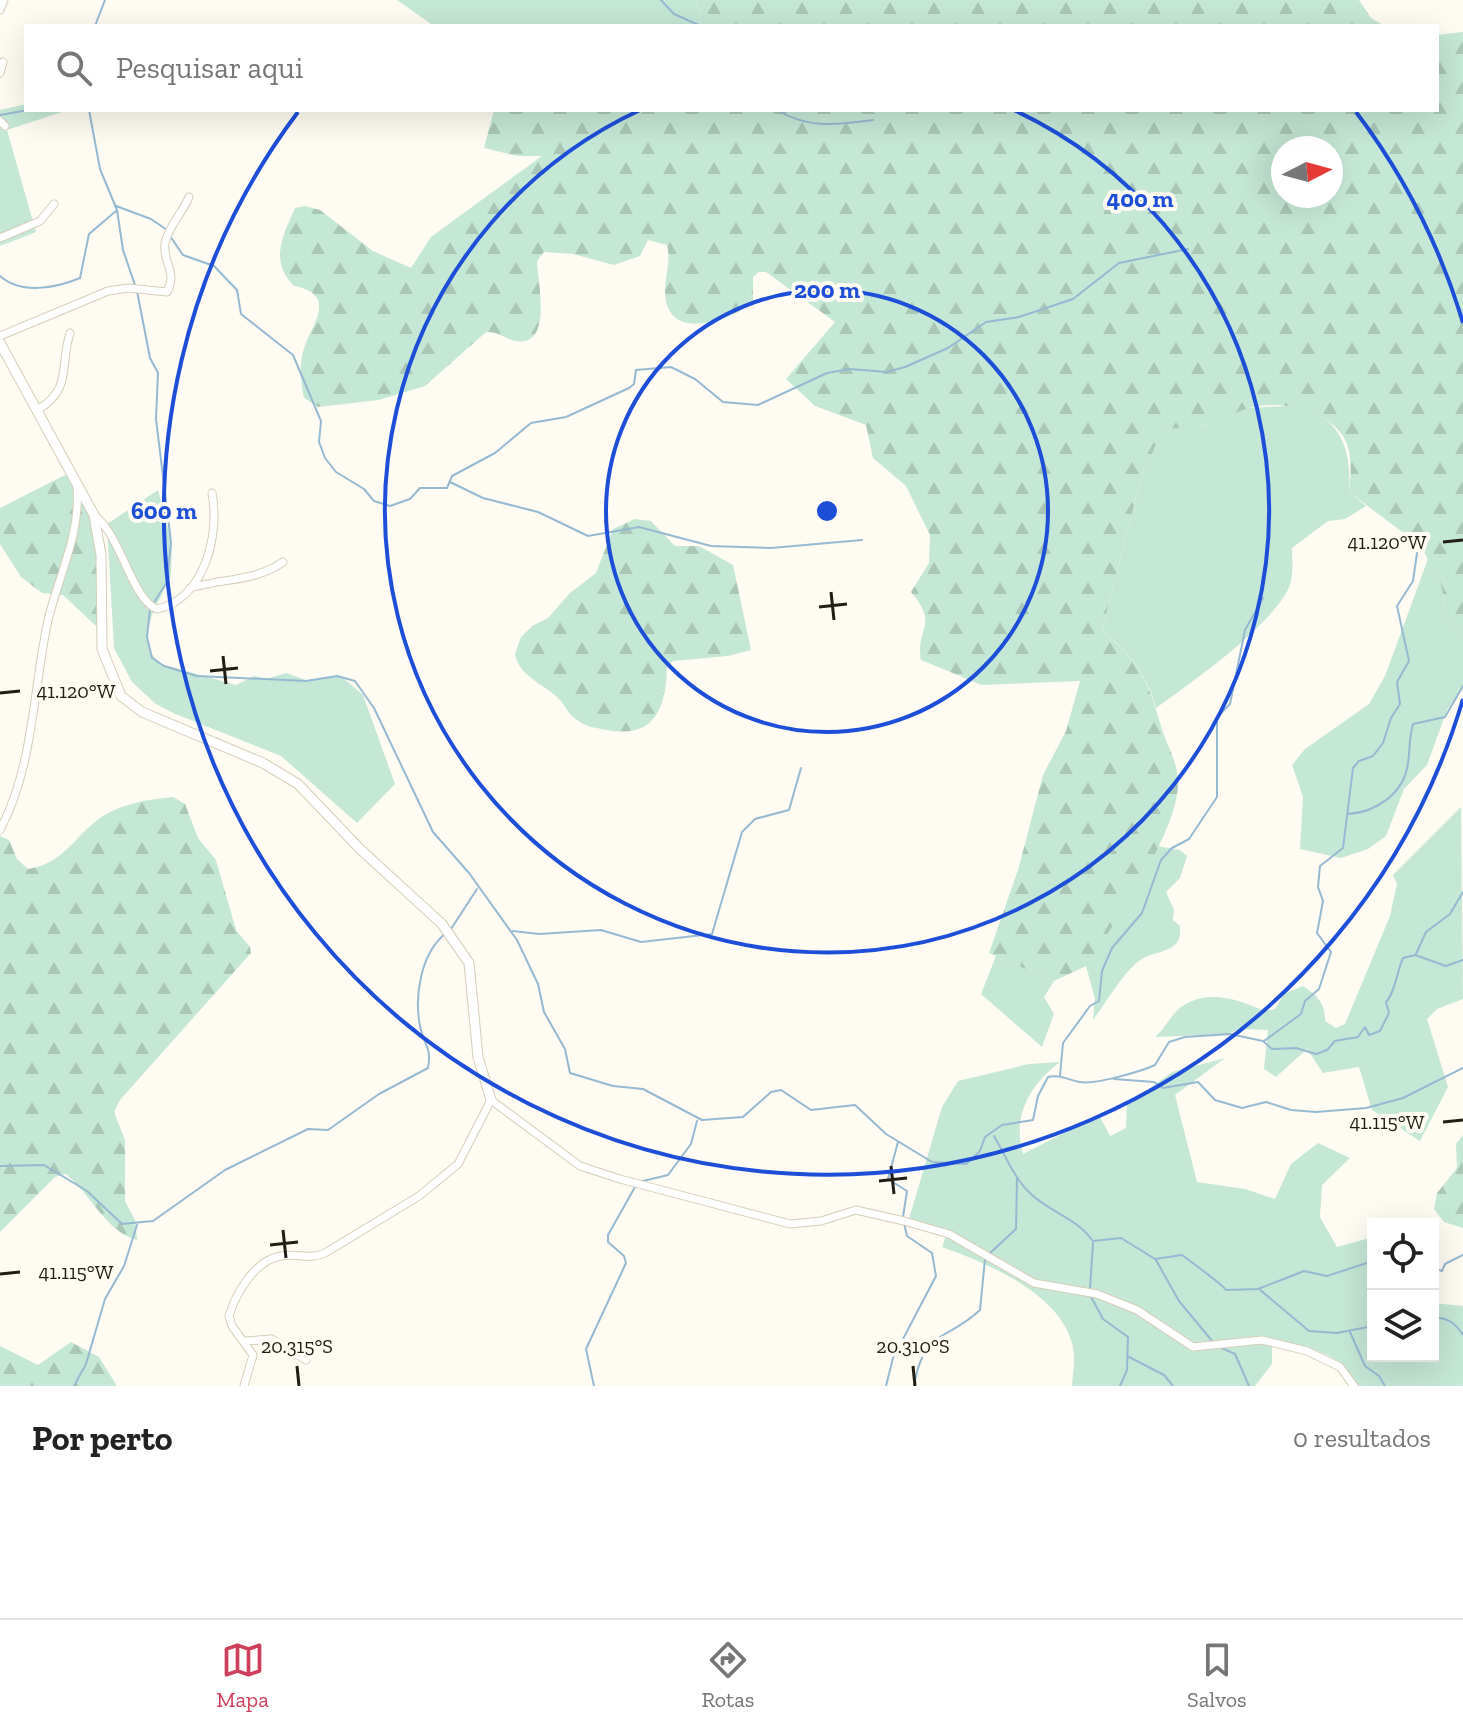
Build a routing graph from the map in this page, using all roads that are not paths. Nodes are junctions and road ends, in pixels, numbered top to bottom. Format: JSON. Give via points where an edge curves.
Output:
{"nodes":[{"id":1,"x":4,"y":0,"type":"edge"},
{"id":2,"x":0,"y":10,"type":"edge"},
{"id":3,"x":3,"y":62,"type":"dead end"},
{"id":4,"x":0,"y":73,"type":"edge"},
{"id":5,"x":189,"y":197,"type":"dead end"},
{"id":6,"x":54,"y":204,"type":"dead end"},
{"id":7,"x":0,"y":238,"type":"edge"},
{"id":8,"x":70,"y":333,"type":"dead end"},
{"id":9,"x":0,"y":336,"type":"edge"},
{"id":10,"x":0,"y":343,"type":"edge"},
{"id":11,"x":38,"y":410,"type":"junction"},
{"id":12,"x":76,"y":481,"type":"junction"},
{"id":13,"x":212,"y":493,"type":"dead end"},
{"id":14,"x":94,"y":515,"type":"junction"},
{"id":15,"x":283,"y":562,"type":"dead end"},
{"id":16,"x":188,"y":589,"type":"junction"},
{"id":17,"x":0,"y":830,"type":"edge"},
{"id":18,"x":491,"y":1100,"type":"junction"},
{"id":19,"x":246,"y":1341,"type":"junction"},
{"id":20,"x":306,"y":1360,"type":"dead end"},
{"id":21,"x":244,"y":1386,"type":"edge"},
{"id":22,"x":1354,"y":1386,"type":"edge"}],
"edges":[{"from":1,"to":2,"type":"street"},
{"from":3,"to":4,"type":"street"},
{"from":5,"to":9,"type":"street","via":[[166,240],[173,279],[167,292],[108,291]]},
{"from":6,"to":7,"type":"street","via":[[40,221]]},
{"from":8,"to":11,"type":"street","via":[[63,386]]},
{"from":10,"to":11,"type":"street"},
{"from":11,"to":12,"type":"street"},
{"from":12,"to":14,"type":"street"},
{"from":12,"to":17,"type":"street","via":[[75,535],[50,613],[21,775]]},
{"from":13,"to":16,"type":"street","via":[[215,534]]},
{"from":14,"to":16,"type":"street","via":[[109,528],[152,608],[169,605]]},
{"from":14,"to":18,"type":"street","via":[[101,555],[102,649],[121,696],[142,712],[263,763],[298,784],[442,924],[469,963],[478,1057]]},
{"from":15,"to":16,"type":"street","via":[[261,576]]},
{"from":18,"to":19,"type":"street","via":[[458,1164],[419,1196],[325,1253],[274,1258],[254,1272],[229,1316]]},
{"from":18,"to":22,"type":"street","via":[[580,1166],[790,1224],[856,1210],[904,1221],[949,1234],[1034,1283],[1097,1294],[1137,1310],[1193,1347],[1262,1340],[1307,1351],[1340,1367]]},
{"from":19,"to":20,"type":"street","via":[[272,1339]]},
{"from":19,"to":21,"type":"street","via":[[253,1355]]}]}
